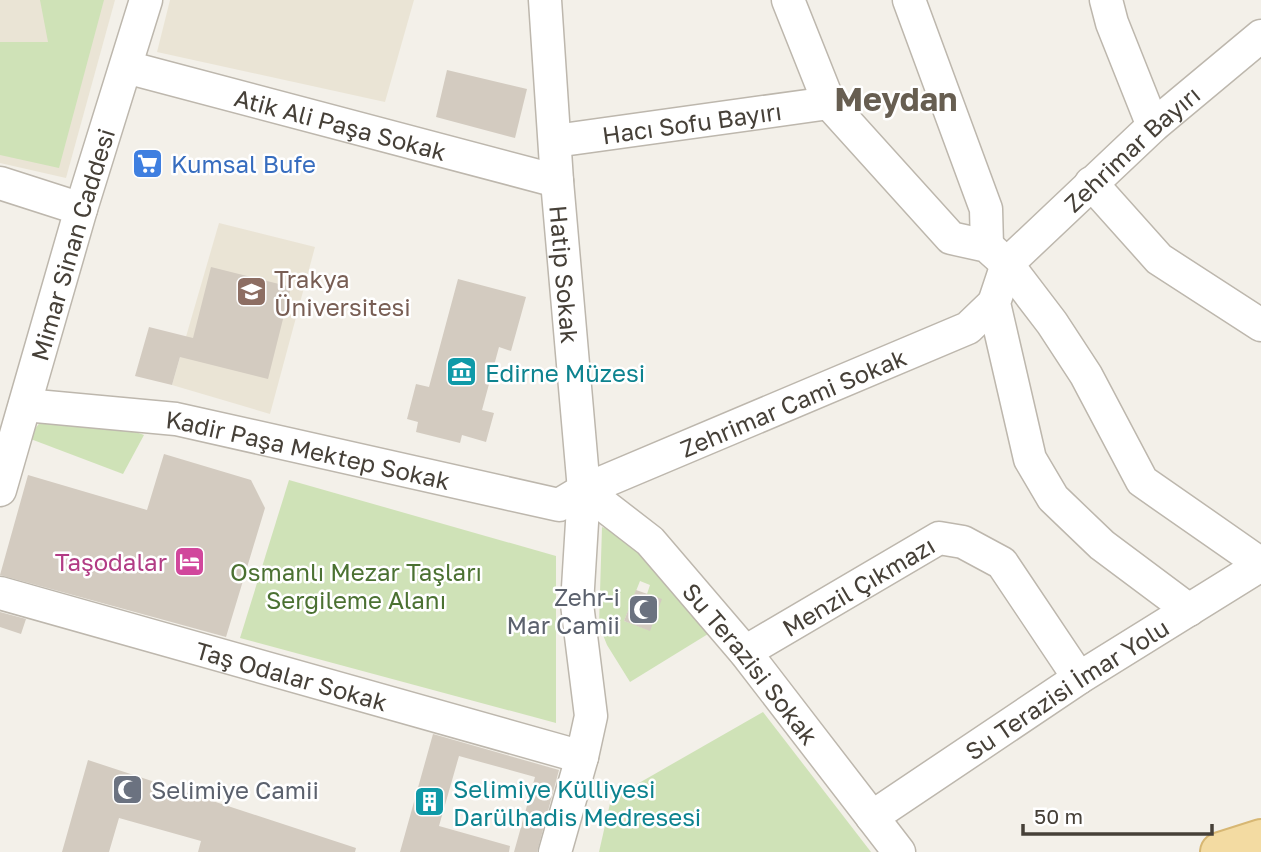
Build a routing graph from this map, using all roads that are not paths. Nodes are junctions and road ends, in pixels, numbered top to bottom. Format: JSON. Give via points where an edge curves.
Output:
{"nodes":[{"id":1,"x":146,"y":0,"type":"edge"},
{"id":2,"x":544,"y":0,"type":"edge"},
{"id":3,"x":788,"y":0,"type":"edge"},
{"id":4,"x":909,"y":0,"type":"edge"},
{"id":5,"x":1106,"y":0,"type":"edge"},
{"id":6,"x":1261,"y":36,"type":"edge"},
{"id":7,"x":126,"y":67,"type":"junction"},
{"id":8,"x":828,"y":103,"type":"junction"},
{"id":9,"x":1153,"y":126,"type":"junction"},
{"id":10,"x":555,"y":141,"type":"junction"},
{"id":11,"x":557,"y":181,"type":"junction"},
{"id":12,"x":0,"y":183,"type":"edge"},
{"id":13,"x":1091,"y":183,"type":"junction"},
{"id":14,"x":81,"y":209,"type":"junction"},
{"id":15,"x":997,"y":255,"type":"junction"},
{"id":16,"x":994,"y":303,"type":"junction"},
{"id":17,"x":1261,"y":325,"type":"edge"},
{"id":18,"x":25,"y":405,"type":"junction"},
{"id":19,"x":0,"y":490,"type":"edge"},
{"id":20,"x":584,"y":490,"type":"junction"},
{"id":21,"x":1261,"y":564,"type":"edge"},
{"id":22,"x":0,"y":593,"type":"edge"},
{"id":23,"x":1189,"y":610,"type":"junction"},
{"id":24,"x":745,"y":652,"type":"junction"},
{"id":25,"x":1079,"y":678,"type":"junction"},
{"id":26,"x":582,"y":757,"type":"junction"},
{"id":27,"x":872,"y":817,"type":"junction"},
{"id":28,"x":1261,"y":839,"type":"edge"},
{"id":29,"x":555,"y":852,"type":"edge"},
{"id":30,"x":898,"y":852,"type":"edge"},
{"id":31,"x":1220,"y":852,"type":"edge"}],
"edges":[{"from":1,"to":7,"type":"street","name":"Mimar Sinan Caddesi"},
{"from":2,"to":10,"type":"street","name":"Hatip Sokak"},
{"from":3,"to":8,"type":"street"},
{"from":4,"to":15,"type":"street","via":[[986,209]]},
{"from":5,"to":9,"type":"street"},
{"from":6,"to":9,"type":"street","name":"Zehrimar Bayırı"},
{"from":7,"to":11,"type":"street","name":"Atik Ali Paşa Sokak"},
{"from":7,"to":14,"type":"street","name":"Mimar Sinan Caddesi"},
{"from":8,"to":10,"type":"street","name":"Hacı Sofu Bayırı"},
{"from":8,"to":15,"type":"street","via":[[951,237]]},
{"from":9,"to":13,"type":"street","name":"Zehrimar Bayırı"},
{"from":10,"to":11,"type":"street","name":"Hatip Sokak"},
{"from":11,"to":20,"type":"street","name":"Hatip Sokak"},
{"from":12,"to":14,"type":"street"},
{"from":13,"to":15,"type":"street","name":"Zehrimar Bayırı"},
{"from":13,"to":17,"type":"street","via":[[1159,259]]},
{"from":14,"to":18,"type":"street","name":"Mimar Sinan Caddesi"},
{"from":15,"to":16,"type":"street"},
{"from":15,"to":21,"type":"street","via":[[1046,314],[1086,375],[1142,481]]},
{"from":16,"to":20,"type":"street","name":"Zehrimar Cami Sokak","via":[[968,328]]},
{"from":16,"to":23,"type":"street","via":[[1030,459],[1053,498],[1102,545]]},
{"from":18,"to":19,"type":"street","name":"Mimar Sinan Caddesi"},
{"from":18,"to":20,"type":"street","name":"Kadir Paşa Mektep Sokak","via":[[176,419],[559,505]]},
{"from":20,"to":24,"type":"street","name":"Su Terazisi Sokak","via":[[650,541]]},
{"from":20,"to":26,"type":"street","name":"Hatip Sokak","via":[[577,604],[591,716]]},
{"from":21,"to":23,"type":"street","name":"Su Terazisi İmar Yolu"},
{"from":22,"to":26,"type":"street","name":"Taş Odalar Sokak"},
{"from":23,"to":25,"type":"street","name":"Su Terazisi İmar Yolu"},
{"from":24,"to":25,"type":"street","name":"Menzil Çıkmazı","via":[[939,538],[963,542],[1002,563]]},
{"from":24,"to":27,"type":"street","name":"Su Terazisi Sokak"},
{"from":25,"to":27,"type":"street","name":"Su Terazisi İmar Yolu"},
{"from":26,"to":29,"type":"street","name":"Hatip Sokak"},
{"from":27,"to":30,"type":"street","name":"Su Terazisi Sokak"},
{"from":28,"to":31,"type":"main road"}]}
